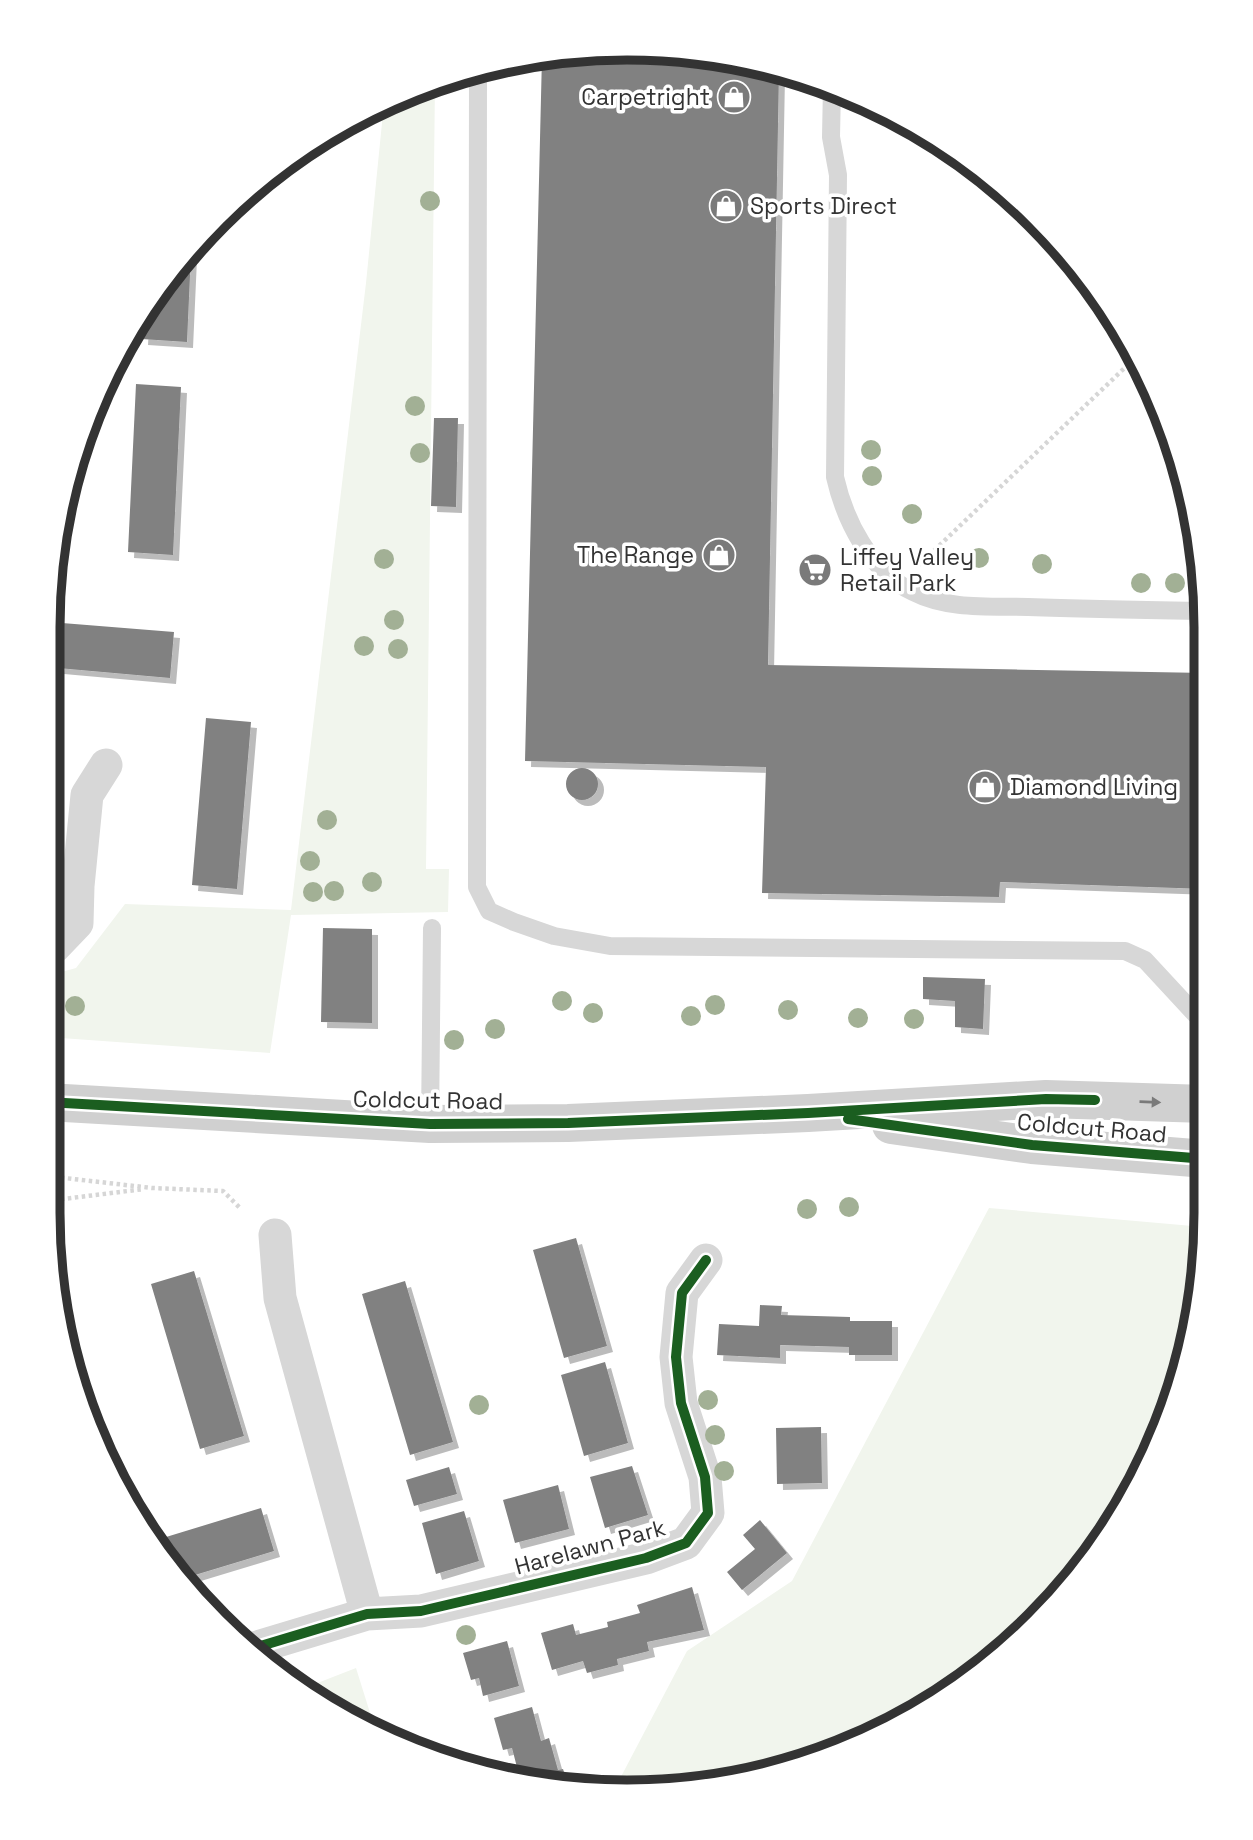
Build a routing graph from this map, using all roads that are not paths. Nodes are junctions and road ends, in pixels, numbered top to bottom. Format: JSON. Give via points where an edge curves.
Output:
{"nodes":[{"id":1,"x":478,"y":80,"type":"edge"},
{"id":2,"x":832,"y":99,"type":"edge"},
{"id":3,"x":1193,"y":611,"type":"edge"},
{"id":4,"x":106,"y":765,"type":"dead end"},
{"id":5,"x":432,"y":928,"type":"dead end"},
{"id":6,"x":60,"y":941,"type":"edge"},
{"id":7,"x":1194,"y":1013,"type":"edge"},
{"id":8,"x":60,"y":1103,"type":"edge"},
{"id":9,"x":1194,"y":1104,"type":"edge"},
{"id":10,"x":807,"y":1113,"type":"junction"},
{"id":11,"x":430,"y":1124,"type":"junction"},
{"id":12,"x":1194,"y":1158,"type":"edge"},
{"id":13,"x":275,"y":1235,"type":"dead end"},
{"id":14,"x":706,"y":1260,"type":"dead end"},
{"id":15,"x":366,"y":1614,"type":"junction"},
{"id":16,"x":260,"y":1646,"type":"edge"}],
"edges":[{"from":1,"to":7,"type":"lane","via":[[477,887],[489,911],[554,936],[610,946],[1125,951],[1145,960]]},
{"from":2,"to":3,"type":"lane","via":[[831,137],[838,176],[835,477],[846,516],[873,559],[899,584],[928,598],[967,605]]},
{"from":4,"to":6,"type":"street","via":[[87,795],[77,923]]},
{"from":5,"to":11,"type":"lane"},
{"from":8,"to":11,"type":"main road","name":"Coldcut Road"},
{"from":10,"to":9,"type":"main road","name":"Coldcut Road","one_way":true,"via":[[1046,1099]]},
{"from":10,"to":11,"type":"main road","name":"Coldcut Road"},
{"from":10,"to":12,"type":"main road","name":"Coldcut Road","via":[[1032,1145]]},
{"from":13,"to":15,"type":"street","via":[[280,1298]]},
{"from":14,"to":15,"type":"street","name":"Harelawn Park","via":[[682,1293],[676,1357],[681,1403],[705,1477],[708,1513],[686,1543],[646,1558],[424,1610]]},
{"from":15,"to":16,"type":"street","name":"Harelawn Park"}]}
